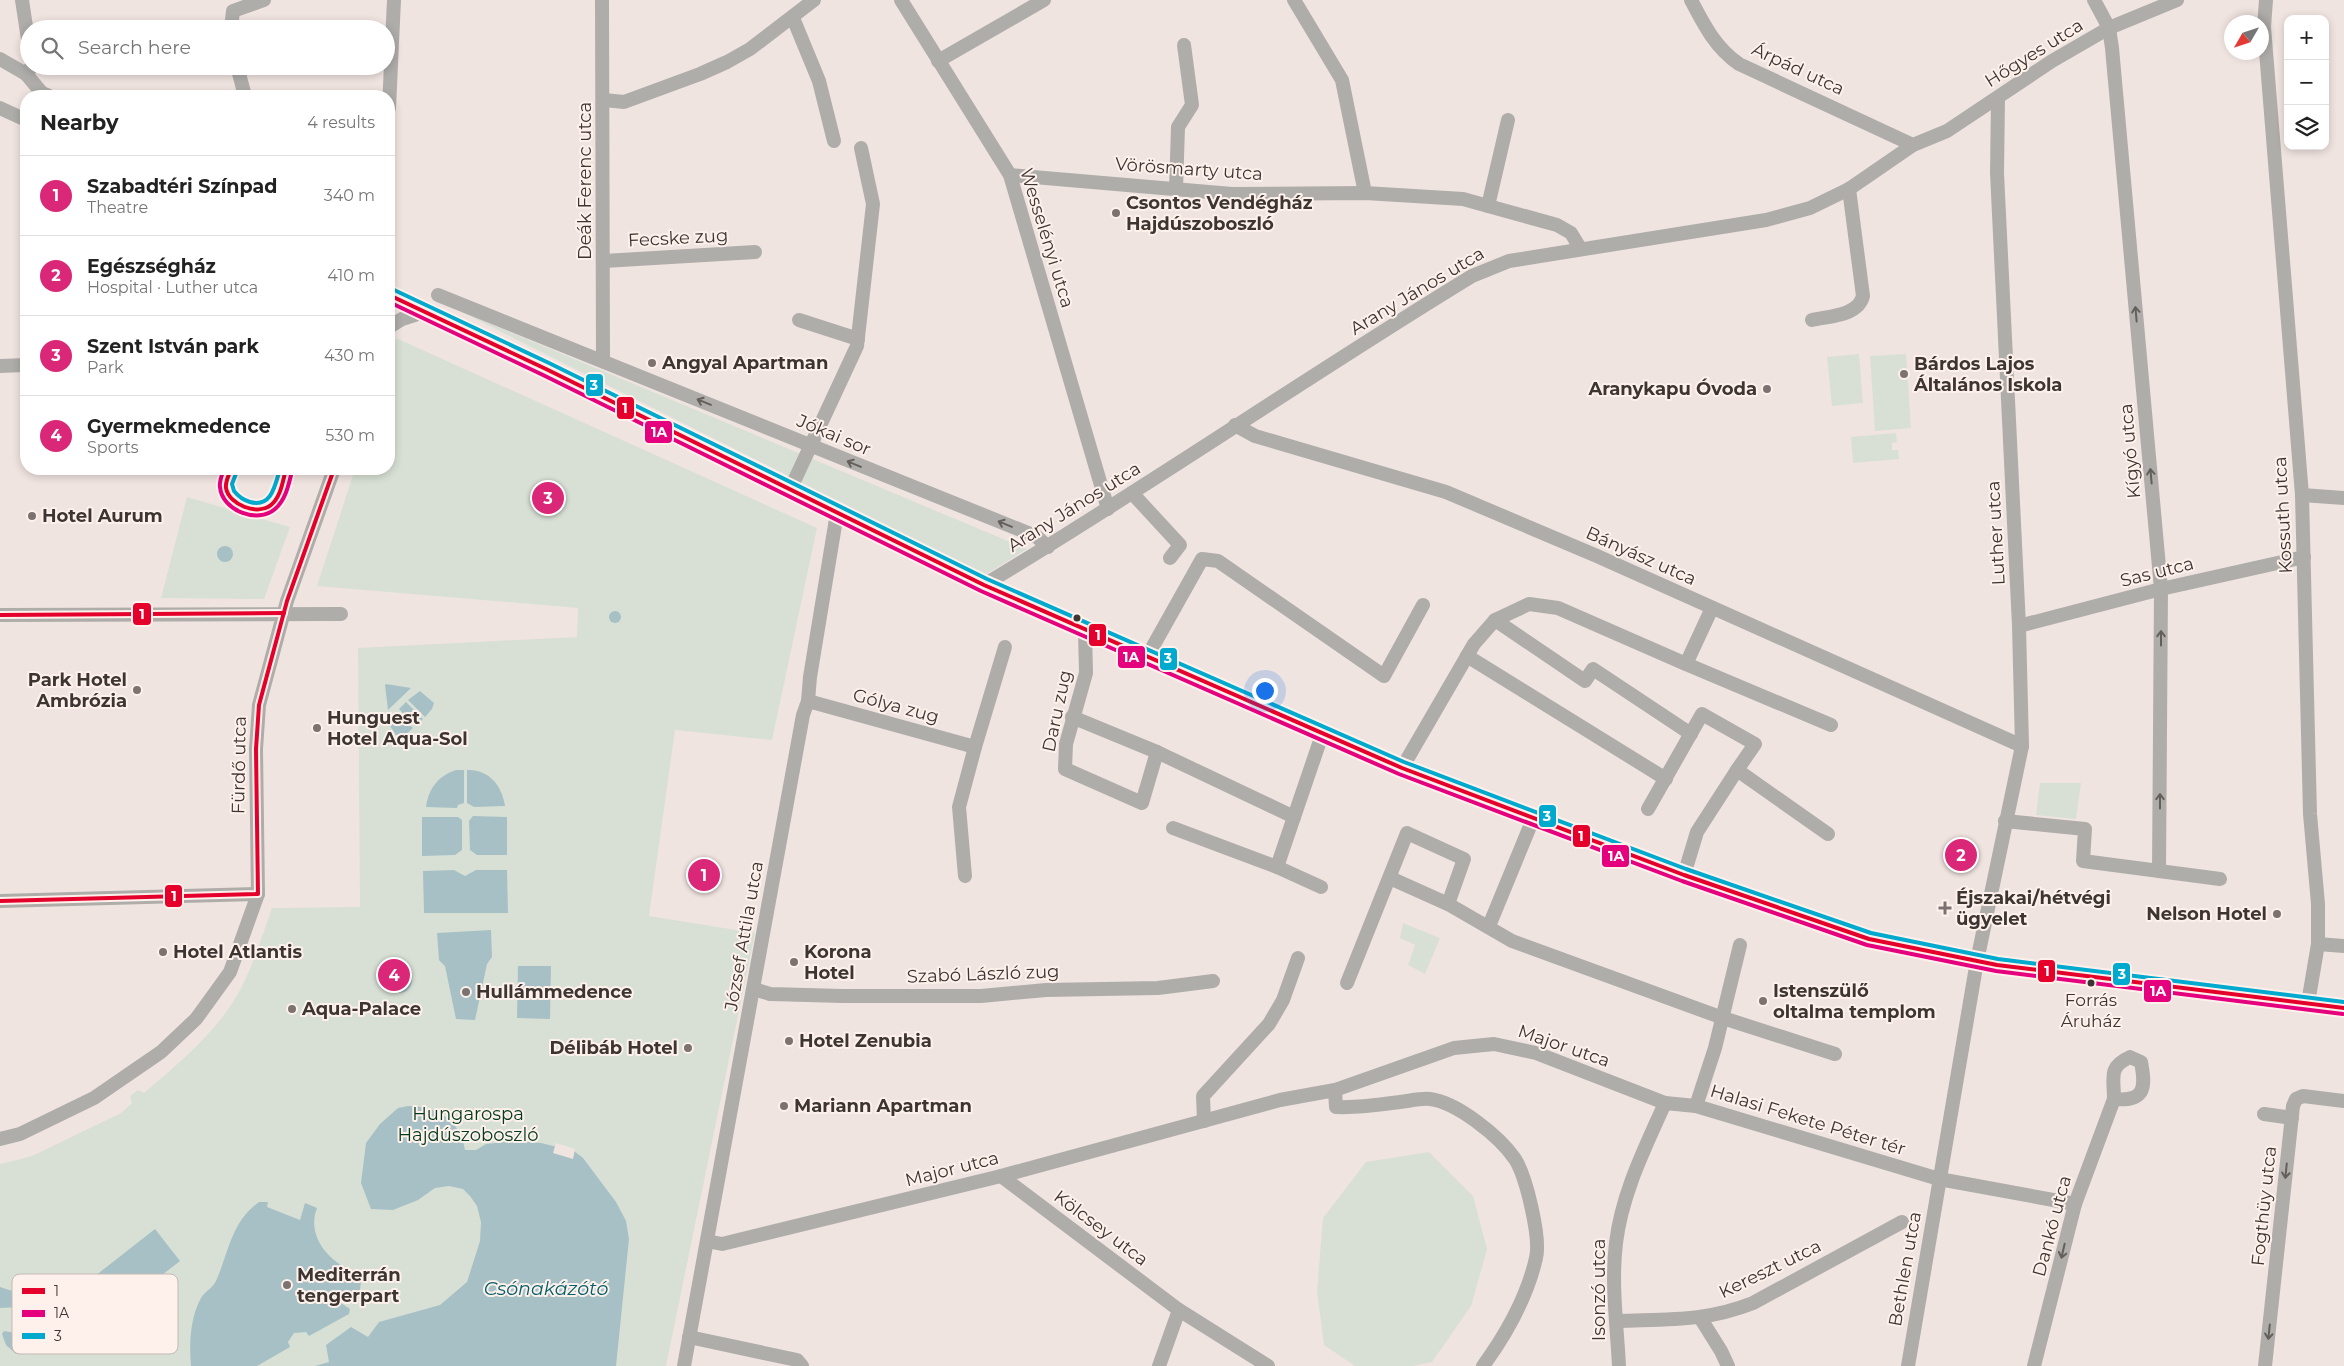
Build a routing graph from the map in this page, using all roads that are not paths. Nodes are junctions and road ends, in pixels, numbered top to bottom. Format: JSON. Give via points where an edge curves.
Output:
{"nodes":[{"id":1,"x":22,"y":0,"type":"edge"},
{"id":2,"x":264,"y":0,"type":"edge"},
{"id":3,"x":394,"y":0,"type":"edge"},
{"id":4,"x":602,"y":0,"type":"edge"},
{"id":5,"x":814,"y":0,"type":"edge"},
{"id":6,"x":901,"y":0,"type":"edge"},
{"id":7,"x":1044,"y":0,"type":"edge"},
{"id":8,"x":1294,"y":0,"type":"edge"},
{"id":9,"x":1691,"y":0,"type":"edge"},
{"id":10,"x":2094,"y":0,"type":"edge"},
{"id":11,"x":2178,"y":0,"type":"edge"},
{"id":12,"x":2257,"y":0,"type":"edge"},
{"id":13,"x":2266,"y":0,"type":"edge"},
{"id":14,"x":2261,"y":15,"type":"edge"},
{"id":15,"x":2265,"y":15,"type":"edge"},
{"id":16,"x":793,"y":18,"type":"junction"},
{"id":17,"x":25,"y":20,"type":"edge"},
{"id":18,"x":232,"y":20,"type":"edge"},
{"id":19,"x":393,"y":20,"type":"edge"},
{"id":20,"x":2109,"y":28,"type":"junction"},
{"id":21,"x":1184,"y":45,"type":"dead end"},
{"id":22,"x":0,"y":59,"type":"edge"},
{"id":23,"x":2267,"y":60,"type":"edge"},
{"id":24,"x":938,"y":61,"type":"junction"},
{"id":25,"x":20,"y":65,"type":"edge"},
{"id":26,"x":35,"y":75,"type":"edge"},
{"id":27,"x":239,"y":75,"type":"edge"},
{"id":28,"x":391,"y":75,"type":"edge"},
{"id":29,"x":41,"y":90,"type":"edge"},
{"id":30,"x":243,"y":90,"type":"edge"},
{"id":31,"x":390,"y":90,"type":"edge"},
{"id":32,"x":1998,"y":98,"type":"junction"},
{"id":33,"x":604,"y":100,"type":"junction"},
{"id":34,"x":0,"y":108,"type":"edge"},
{"id":35,"x":20,"y":117,"type":"edge"},
{"id":36,"x":1508,"y":120,"type":"dead end"},
{"id":37,"x":834,"y":141,"type":"dead end"},
{"id":38,"x":1913,"y":144,"type":"junction"},
{"id":39,"x":862,"y":148,"type":"dead end"},
{"id":40,"x":1010,"y":175,"type":"junction"},
{"id":41,"x":1176,"y":189,"type":"junction"},
{"id":42,"x":1849,"y":189,"type":"junction"},
{"id":43,"x":1365,"y":193,"type":"junction"},
{"id":44,"x":1488,"y":206,"type":"junction"},
{"id":45,"x":1580,"y":248,"type":"junction"},
{"id":46,"x":755,"y":252,"type":"dead end"},
{"id":47,"x":604,"y":261,"type":"junction"},
{"id":48,"x":438,"y":295,"type":"dead end"},
{"id":49,"x":395,"y":299,"type":"edge"},
{"id":50,"x":424,"y":312,"type":"junction"},
{"id":51,"x":799,"y":320,"type":"dead end"},
{"id":52,"x":1812,"y":320,"type":"dead end"},
{"id":53,"x":395,"y":323,"type":"edge"},
{"id":54,"x":858,"y":339,"type":"junction"},
{"id":55,"x":603,"y":361,"type":"junction"},
{"id":56,"x":20,"y":365,"type":"edge"},
{"id":57,"x":0,"y":366,"type":"edge"},
{"id":58,"x":1235,"y":426,"type":"junction"},
{"id":59,"x":812,"y":446,"type":"junction"},
{"id":60,"x":332,"y":475,"type":"edge"},
{"id":61,"x":790,"y":490,"type":"junction"},
{"id":62,"x":1132,"y":493,"type":"junction"},
{"id":63,"x":2302,"y":495,"type":"junction"},
{"id":64,"x":2344,"y":498,"type":"edge"},
{"id":65,"x":1108,"y":509,"type":"junction"},
{"id":66,"x":837,"y":513,"type":"junction"},
{"id":67,"x":1048,"y":547,"type":"junction"},
{"id":68,"x":2304,"y":557,"type":"junction"},
{"id":69,"x":1170,"y":558,"type":"dead end"},
{"id":70,"x":984,"y":585,"type":"junction"},
{"id":71,"x":2161,"y":589,"type":"junction"},
{"id":72,"x":1424,"y":605,"type":"dead end"},
{"id":73,"x":1712,"y":608,"type":"junction"},
{"id":74,"x":284,"y":613,"type":"junction"},
{"id":75,"x":341,"y":614,"type":"dead end"},
{"id":76,"x":0,"y":615,"type":"edge"},
{"id":77,"x":1495,"y":620,"type":"junction"},
{"id":78,"x":2019,"y":626,"type":"junction"},
{"id":79,"x":1085,"y":631,"type":"junction"},
{"id":80,"x":1006,"y":647,"type":"dead end"},
{"id":81,"x":1467,"y":656,"type":"junction"},
{"id":82,"x":1147,"y":657,"type":"junction"},
{"id":83,"x":1686,"y":664,"type":"junction"},
{"id":84,"x":808,"y":701,"type":"junction"},
{"id":85,"x":1072,"y":717,"type":"junction"},
{"id":86,"x":1832,"y":725,"type":"dead end"},
{"id":87,"x":1691,"y":734,"type":"junction"},
{"id":88,"x":1322,"y":735,"type":"junction"},
{"id":89,"x":2022,"y":746,"type":"junction"},
{"id":90,"x":975,"y":747,"type":"junction"},
{"id":91,"x":1157,"y":752,"type":"junction"},
{"id":92,"x":1402,"y":768,"type":"junction"},
{"id":93,"x":1737,"y":770,"type":"junction"},
{"id":94,"x":1666,"y":779,"type":"junction"},
{"id":95,"x":1648,"y":810,"type":"dead end"},
{"id":96,"x":1294,"y":817,"type":"junction"},
{"id":97,"x":1534,"y":819,"type":"junction"},
{"id":98,"x":2005,"y":821,"type":"junction"},
{"id":99,"x":1173,"y":828,"type":"dead end"},
{"id":100,"x":1828,"y":834,"type":"dead end"},
{"id":101,"x":1277,"y":867,"type":"junction"},
{"id":102,"x":2159,"y":872,"type":"junction"},
{"id":103,"x":1684,"y":875,"type":"junction"},
{"id":104,"x":965,"y":876,"type":"dead end"},
{"id":105,"x":1390,"y":878,"type":"junction"},
{"id":106,"x":2220,"y":879,"type":"dead end"},
{"id":107,"x":1322,"y":887,"type":"dead end"},
{"id":108,"x":258,"y":894,"type":"junction"},
{"id":109,"x":0,"y":901,"type":"edge"},
{"id":110,"x":1448,"y":904,"type":"junction"},
{"id":111,"x":1489,"y":926,"type":"junction"},
{"id":112,"x":2318,"y":944,"type":"junction"},
{"id":113,"x":1740,"y":946,"type":"dead end"},
{"id":114,"x":2344,"y":946,"type":"edge"},
{"id":115,"x":1298,"y":958,"type":"dead end"},
{"id":116,"x":1977,"y":961,"type":"junction"},
{"id":117,"x":1213,"y":980,"type":"dead end"},
{"id":118,"x":1347,"y":983,"type":"dead end"},
{"id":119,"x":754,"y":989,"type":"junction"},
{"id":120,"x":2308,"y":1003,"type":"junction"},
{"id":121,"x":2344,"y":1008,"type":"edge"},
{"id":122,"x":1723,"y":1018,"type":"junction"},
{"id":123,"x":1835,"y":1054,"type":"dead end"},
{"id":124,"x":1335,"y":1090,"type":"junction"},
{"id":125,"x":2114,"y":1099,"type":"dead end"},
{"id":126,"x":2344,"y":1101,"type":"edge"},
{"id":127,"x":1665,"y":1103,"type":"junction"},
{"id":128,"x":1696,"y":1106,"type":"junction"},
{"id":129,"x":2264,"y":1114,"type":"dead end"},
{"id":130,"x":2292,"y":1120,"type":"junction"},
{"id":131,"x":1204,"y":1121,"type":"junction"},
{"id":132,"x":0,"y":1139,"type":"edge"},
{"id":133,"x":1001,"y":1176,"type":"junction"},
{"id":134,"x":1940,"y":1179,"type":"junction"},
{"id":135,"x":2074,"y":1204,"type":"junction"},
{"id":136,"x":1902,"y":1222,"type":"dead end"},
{"id":137,"x":707,"y":1241,"type":"junction"},
{"id":138,"x":1179,"y":1310,"type":"junction"},
{"id":139,"x":1700,"y":1318,"type":"junction"},
{"id":140,"x":1616,"y":1321,"type":"junction"},
{"id":141,"x":689,"y":1337,"type":"junction"},
{"id":142,"x":684,"y":1366,"type":"edge"},
{"id":143,"x":802,"y":1366,"type":"edge"},
{"id":144,"x":1160,"y":1366,"type":"edge"},
{"id":145,"x":1268,"y":1366,"type":"edge"},
{"id":146,"x":1483,"y":1366,"type":"edge"},
{"id":147,"x":1619,"y":1366,"type":"edge"},
{"id":148,"x":1728,"y":1366,"type":"edge"},
{"id":149,"x":1908,"y":1366,"type":"edge"},
{"id":150,"x":2034,"y":1366,"type":"edge"},
{"id":151,"x":2265,"y":1366,"type":"edge"}],
"edges":[{"from":1,"to":17,"type":"street"},
{"from":2,"to":18,"type":"street","via":[[234,11]]},
{"from":3,"to":19,"type":"street"},
{"from":4,"to":33,"type":"street","name":"Deák Ferenc utca"},
{"from":5,"to":16,"type":"street"},
{"from":6,"to":24,"type":"street","name":"Wesselényi utca"},
{"from":7,"to":24,"type":"street"},
{"from":8,"to":43,"type":"street","via":[[1342,80]]},
{"from":9,"to":38,"type":"street","name":"Árpád utca","via":[[1712,39],[1740,64]]},
{"from":10,"to":20,"type":"street"},
{"from":11,"to":20,"type":"street","name":"Hőgyes utca"},
{"from":12,"to":14,"type":"street","name":"Kossuth utca"},
{"from":13,"to":15,"type":"street","name":"Kossuth utca"},
{"from":16,"to":33,"type":"street","via":[[750,49],[700,74],[624,102]]},
{"from":16,"to":37,"type":"street","via":[[819,81]]},
{"from":20,"to":32,"type":"street","name":"Hőgyes utca"},
{"from":71,"to":20,"type":"street","name":"Kígyó utca","one_way":true},
{"from":21,"to":41,"type":"street","via":[[1192,105],[1178,128]]},
{"from":22,"to":25,"type":"street"},
{"from":23,"to":63,"type":"street","name":"Kossuth utca"},
{"from":24,"to":40,"type":"street","name":"Wesselényi utca"},
{"from":26,"to":29,"type":"street"},
{"from":27,"to":30,"type":"street"},
{"from":28,"to":31,"type":"street"},
{"from":32,"to":38,"type":"street","name":"Hőgyes utca","via":[[1946,131]]},
{"from":32,"to":78,"type":"street","name":"Luther utca","via":[[1997,173]]},
{"from":33,"to":47,"type":"street","name":"Deák Ferenc utca"},
{"from":34,"to":35,"type":"street"},
{"from":36,"to":44,"type":"street"},
{"from":38,"to":42,"type":"street","name":"Arany János utca"},
{"from":39,"to":54,"type":"street","via":[[873,204]]},
{"from":40,"to":41,"type":"street","name":"Vörösmarty utca"},
{"from":40,"to":65,"type":"street","name":"Wesselényi utca"},
{"from":41,"to":43,"type":"street","name":"Vörösmarty utca","via":[[1232,194]]},
{"from":42,"to":45,"type":"street","name":"Arany János utca","via":[[1785,216]]},
{"from":42,"to":52,"type":"street","via":[[1862,300],[1848,312]]},
{"from":43,"to":44,"type":"street","name":"Vörösmarty utca","via":[[1463,199]]},
{"from":44,"to":45,"type":"street","name":"Vörösmarty utca","via":[[1557,225],[1571,232]]},
{"from":45,"to":58,"type":"street","name":"Arany János utca","via":[[1508,262],[1472,276]]},
{"from":46,"to":47,"type":"street","name":"Fecske zug"},
{"from":47,"to":55,"type":"street","name":"Deák Ferenc utca"},
{"from":48,"to":55,"type":"street","name":"Jókai sor"},
{"from":49,"to":50,"type":"street"},
{"from":50,"to":53,"type":"street"},
{"from":50,"to":61,"type":"street"},
{"from":51,"to":54,"type":"street"},
{"from":54,"to":59,"type":"street"},
{"from":59,"to":55,"type":"street","name":"Jókai sor","one_way":true},
{"from":56,"to":57,"type":"street"},
{"from":58,"to":62,"type":"street","name":"Arany János utca"},
{"from":58,"to":73,"type":"street","name":"Bányász utca","via":[[1255,436],[1446,492]]},
{"from":59,"to":61,"type":"street"},
{"from":67,"to":59,"type":"street","name":"Jókai sor","one_way":true,"via":[[1028,533]]},
{"from":60,"to":74,"type":"street","name":"Fürdő utca"},
{"from":61,"to":66,"type":"street"},
{"from":62,"to":65,"type":"street","name":"Arany János utca"},
{"from":62,"to":69,"type":"street","via":[[1180,546]]},
{"from":63,"to":64,"type":"street"},
{"from":63,"to":68,"type":"street","name":"Kossuth utca"},
{"from":65,"to":67,"type":"street","name":"Arany János utca"},
{"from":66,"to":70,"type":"street"},
{"from":66,"to":84,"type":"street","name":"József Attila utca"},
{"from":67,"to":70,"type":"street","name":"Arany János utca"},
{"from":68,"to":71,"type":"street","name":"Sas utca"},
{"from":68,"to":112,"type":"street","name":"Kossuth utca","via":[[2310,814]]},
{"from":70,"to":79,"type":"street"},
{"from":71,"to":78,"type":"street","name":"Sas utca"},
{"from":102,"to":71,"type":"street","name":"Kígyó utca","one_way":true},
{"from":72,"to":82,"type":"street","via":[[1384,676],[1218,561],[1202,559]]},
{"from":73,"to":83,"type":"street"},
{"from":73,"to":89,"type":"street","name":"Bányász utca"},
{"from":74,"to":75,"type":"street"},
{"from":74,"to":76,"type":"street"},
{"from":74,"to":108,"type":"street","name":"Fürdő utca","via":[[256,720]]},
{"from":77,"to":81,"type":"street"},
{"from":77,"to":83,"type":"street","via":[[1529,604],[1558,608]]},
{"from":77,"to":87,"type":"street","via":[[1585,681],[1592,669]]},
{"from":78,"to":89,"type":"street","name":"Luther utca"},
{"from":79,"to":82,"type":"street"},
{"from":79,"to":85,"type":"street","name":"Daru zug","via":[[1086,673]]},
{"from":80,"to":90,"type":"street"},
{"from":81,"to":92,"type":"street"},
{"from":81,"to":94,"type":"street"},
{"from":82,"to":88,"type":"street"},
{"from":83,"to":86,"type":"street"},
{"from":84,"to":90,"type":"street","name":"Gólya zug"},
{"from":84,"to":119,"type":"street","name":"József Attila utca"},
{"from":85,"to":91,"type":"street"},
{"from":85,"to":91,"type":"street","name":"Daru zug","via":[[1065,769],[1142,803]]},
{"from":87,"to":93,"type":"street","via":[[1702,714],[1755,744]]},
{"from":87,"to":94,"type":"street"},
{"from":88,"to":92,"type":"street"},
{"from":88,"to":96,"type":"street"},
{"from":89,"to":98,"type":"street","name":"Luther utca"},
{"from":90,"to":104,"type":"street","via":[[959,807]]},
{"from":91,"to":96,"type":"street"},
{"from":92,"to":97,"type":"street"},
{"from":93,"to":100,"type":"street"},
{"from":93,"to":103,"type":"street","via":[[1697,832]]},
{"from":94,"to":95,"type":"street"},
{"from":96,"to":101,"type":"street"},
{"from":97,"to":103,"type":"street"},
{"from":97,"to":111,"type":"street"},
{"from":98,"to":102,"type":"street","via":[[2085,829],[2084,862]]},
{"from":98,"to":116,"type":"street","name":"Luther utca"},
{"from":99,"to":101,"type":"street"},
{"from":101,"to":107,"type":"street"},
{"from":102,"to":106,"type":"street"},
{"from":103,"to":116,"type":"street","via":[[1869,939]]},
{"from":105,"to":110,"type":"street"},
{"from":105,"to":110,"type":"street","via":[[1407,833],[1464,858]]},
{"from":105,"to":118,"type":"street"},
{"from":108,"to":109,"type":"street"},
{"from":108,"to":132,"type":"street","via":[[230,972],[196,1019],[161,1052],[94,1098],[20,1134]]},
{"from":110,"to":111,"type":"street"},
{"from":111,"to":122,"type":"street","via":[[1512,941]]},
{"from":112,"to":114,"type":"street"},
{"from":112,"to":120,"type":"street","name":"Kossuth utca"},
{"from":113,"to":122,"type":"street"},
{"from":115,"to":131,"type":"street","via":[[1283,1000],[1269,1024],[1203,1096]]},
{"from":116,"to":120,"type":"street"},
{"from":116,"to":134,"type":"street","name":"Bethlen utca"},
{"from":117,"to":119,"type":"street","name":"Szabó László zug","via":[[1158,988],[1046,990],[981,996],[834,996],[770,994]]},
{"from":119,"to":137,"type":"street","name":"József Attila utca"},
{"from":120,"to":121,"type":"street"},
{"from":122,"to":123,"type":"street"},
{"from":122,"to":128,"type":"street"},
{"from":124,"to":127,"type":"street","name":"Major utca","via":[[1454,1048],[1494,1044],[1536,1053]]},
{"from":124,"to":131,"type":"street","name":"Major utca","via":[[1280,1100]]},
{"from":124,"to":146,"type":"street","via":[[1336,1107],[1355,1108],[1430,1099],[1450,1106],[1480,1124],[1503,1144],[1516,1161],[1537,1232],[1537,1256],[1506,1333]]},
{"from":125,"to":135,"type":"street","name":"Dankó utca"},
{"from":126,"to":130,"type":"street","name":"Fogthüy utca","via":[[2303,1096],[2296,1099]]},
{"from":127,"to":128,"type":"street","name":"Halasi Fekete Péter tér"},
{"from":127,"to":140,"type":"street","name":"Isonzó utca","via":[[1637,1165],[1619,1227],[1615,1262]]},
{"from":128,"to":134,"type":"street","name":"Halasi Fekete Péter tér"},
{"from":129,"to":130,"type":"street"},
{"from":130,"to":151,"type":"street","name":"Fogthüy utca","one_way":true},
{"from":131,"to":133,"type":"street","name":"Major utca"},
{"from":133,"to":137,"type":"street","name":"Major utca","via":[[722,1244]]},
{"from":133,"to":138,"type":"street","name":"Kölcsey utca"},
{"from":134,"to":135,"type":"street"},
{"from":134,"to":149,"type":"street","name":"Bethlen utca"},
{"from":135,"to":150,"type":"street","name":"Dankó utca","one_way":true},
{"from":136,"to":139,"type":"street","name":"Kereszt utca","via":[[1752,1303]]},
{"from":137,"to":141,"type":"street","name":"József Attila utca"},
{"from":138,"to":144,"type":"street"},
{"from":138,"to":145,"type":"street","name":"Kölcsey utca"},
{"from":139,"to":140,"type":"street","name":"Kereszt utca"},
{"from":139,"to":148,"type":"street"},
{"from":140,"to":147,"type":"street","name":"Isonzó utca"},
{"from":141,"to":142,"type":"street","name":"József Attila utca"},
{"from":141,"to":143,"type":"street","via":[[797,1360]]}]}
